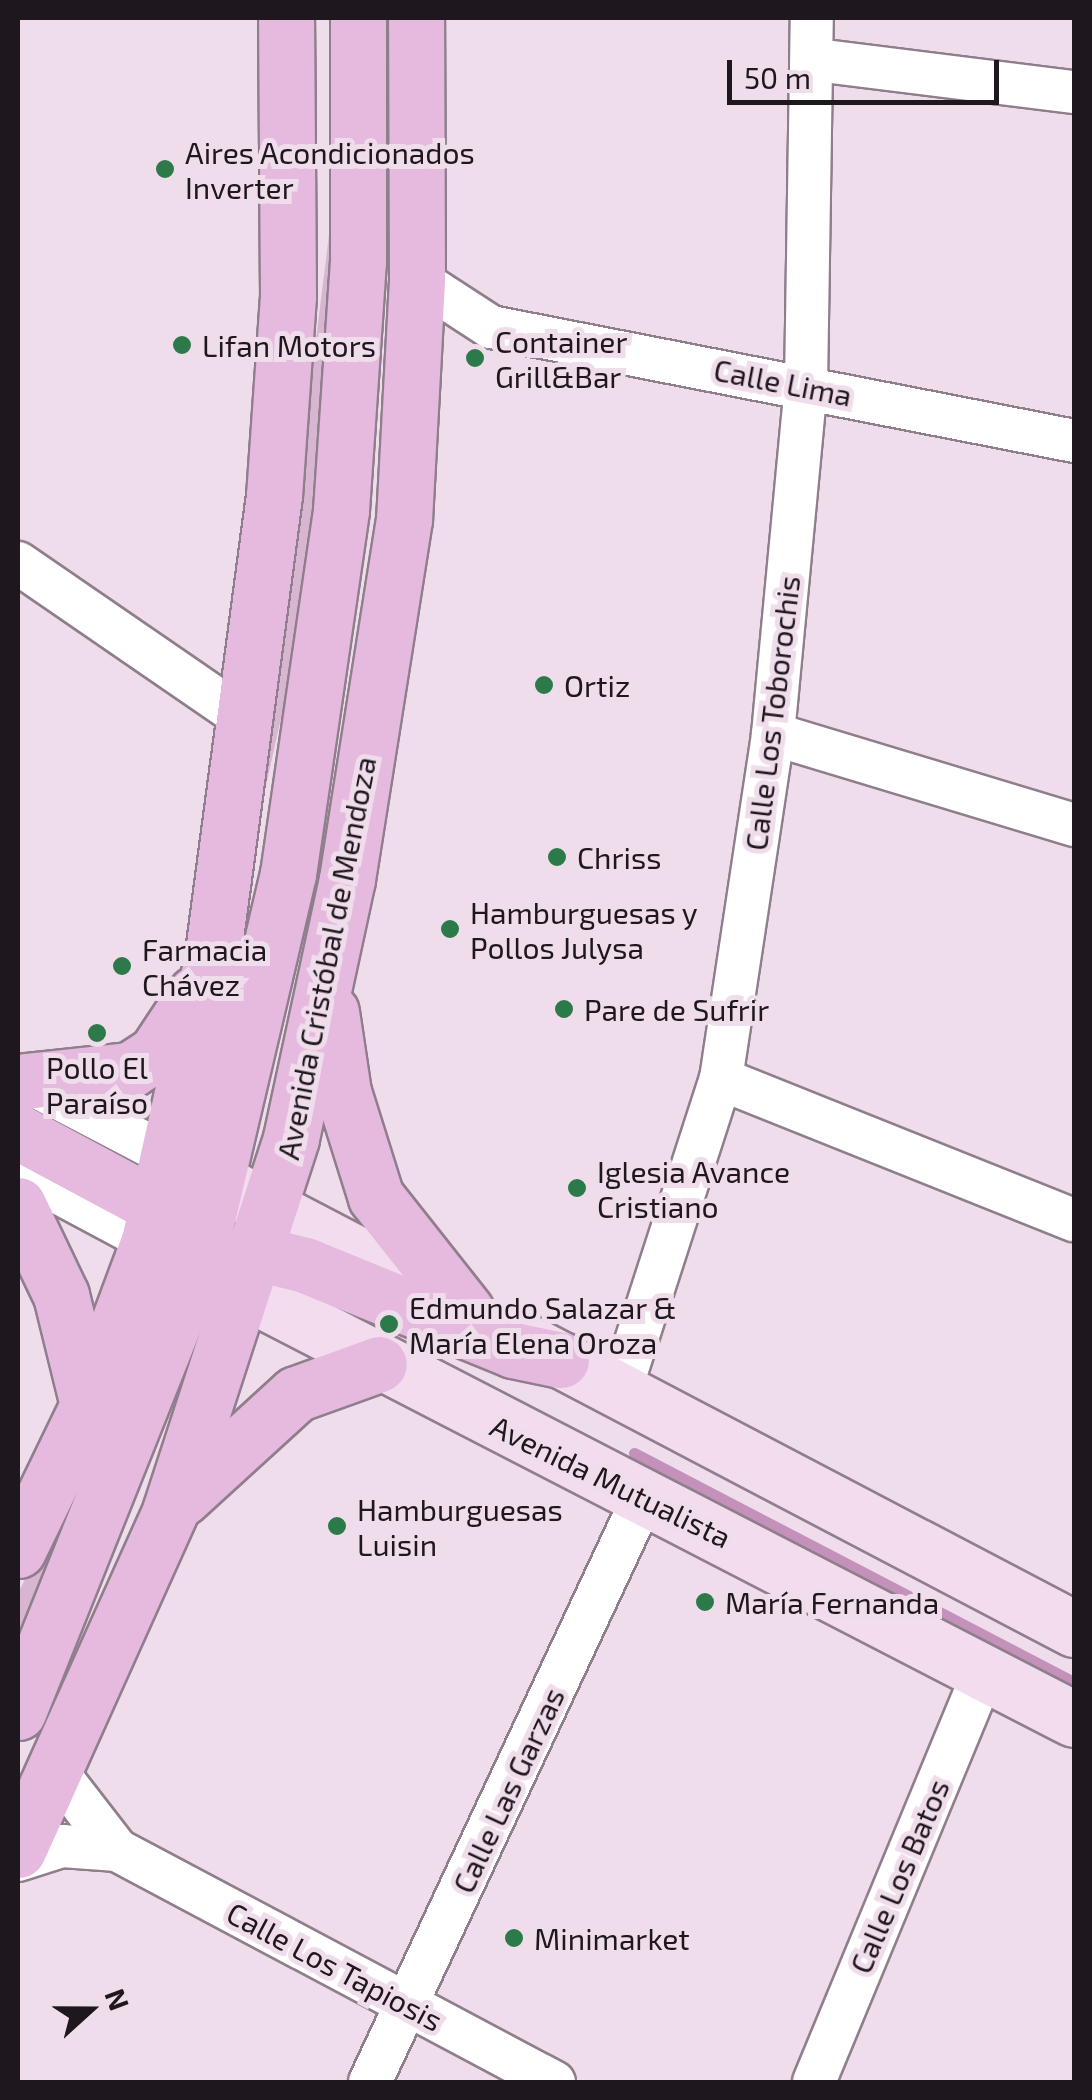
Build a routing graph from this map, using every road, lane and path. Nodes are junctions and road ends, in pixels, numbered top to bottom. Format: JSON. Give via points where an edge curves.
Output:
{"nodes":[{"id":1,"x":286,"y":18,"type":"edge"},
{"id":2,"x":416,"y":18,"type":"edge"},
{"id":3,"x":812,"y":18,"type":"edge"},
{"id":4,"x":359,"y":39,"type":"edge"},
{"id":5,"x":816,"y":60,"type":"junction"},
{"id":6,"x":1074,"y":92,"type":"edge"},
{"id":7,"x":417,"y":279,"type":"junction"},
{"id":8,"x":288,"y":296,"type":"junction"},
{"id":9,"x":491,"y":327,"type":"junction"},
{"id":10,"x":412,"y":352,"type":"junction"},
{"id":11,"x":806,"y":385,"type":"junction"},
{"id":12,"x":1074,"y":440,"type":"edge"},
{"id":13,"x":18,"y":563,"type":"edge"},
{"id":14,"x":248,"y":721,"type":"junction"},
{"id":15,"x":773,"y":734,"type":"junction"},
{"id":16,"x":1074,"y":826,"type":"edge"},
{"id":17,"x":212,"y":960,"type":"junction"},
{"id":18,"x":325,"y":974,"type":"junction"},
{"id":19,"x":721,"y":1080,"type":"junction"},
{"id":20,"x":20,"y":1097,"type":"edge"},
{"id":21,"x":18,"y":1171,"type":"edge"},
{"id":22,"x":18,"y":1204,"type":"edge"},
{"id":23,"x":169,"y":1218,"type":"junction"},
{"id":24,"x":251,"y":1218,"type":"junction"},
{"id":25,"x":1074,"y":1220,"type":"edge"},
{"id":26,"x":466,"y":1311,"type":"junction"},
{"id":27,"x":561,"y":1360,"type":"junction"},
{"id":28,"x":378,"y":1364,"type":"junction"},
{"id":29,"x":620,"y":1391,"type":"junction"},
{"id":30,"x":88,"y":1404,"type":"junction"},
{"id":31,"x":514,"y":1434,"type":"junction"},
{"id":32,"x":644,"y":1496,"type":"junction"},
{"id":33,"x":170,"y":1511,"type":"junction"},
{"id":34,"x":18,"y":1550,"type":"edge"},
{"id":35,"x":1074,"y":1629,"type":"edge"},
{"id":36,"x":985,"y":1670,"type":"junction"},
{"id":37,"x":18,"y":1712,"type":"edge"},
{"id":38,"x":1074,"y":1718,"type":"edge"},
{"id":39,"x":56,"y":1771,"type":"junction"},
{"id":40,"x":18,"y":1850,"type":"edge"},
{"id":41,"x":117,"y":1850,"type":"junction"},
{"id":42,"x":18,"y":1860,"type":"edge"},
{"id":43,"x":409,"y":2005,"type":"junction"},
{"id":44,"x":370,"y":2082,"type":"edge"},
{"id":45,"x":554,"y":2082,"type":"edge"},
{"id":46,"x":814,"y":2082,"type":"edge"}],
"edges":[{"from":1,"to":8,"type":"main road"},
{"from":2,"to":7,"type":"main road","name":"Avenida Cristóbal de Mendoza"},
{"from":3,"to":5,"type":"street","name":"Calle Los Toborochis"},
{"from":4,"to":8,"type":"main road"},
{"from":4,"to":24,"type":"main road","name":"Avenida Cristóbal de Mendoza","via":[[358,261],[327,636]]},
{"from":5,"to":6,"type":"street"},
{"from":5,"to":11,"type":"street","name":"Calle Los Toborochis"},
{"from":7,"to":9,"type":"street","name":"Calle Lima"},
{"from":7,"to":10,"type":"main road","name":"Avenida Cristóbal de Mendoza"},
{"from":8,"to":14,"type":"main road"},
{"from":9,"to":10,"type":"street","name":"Calle Lima"},
{"from":9,"to":11,"type":"street","name":"Calle Lima"},
{"from":10,"to":18,"type":"main road","name":"Avenida Cristóbal de Mendoza","via":[[398,558]]},
{"from":11,"to":12,"type":"street","name":"Calle Lima"},
{"from":11,"to":15,"type":"street","name":"Calle Los Toborochis"},
{"from":13,"to":14,"type":"street"},
{"from":14,"to":17,"type":"main road"},
{"from":15,"to":16,"type":"street"},
{"from":15,"to":19,"type":"street","name":"Calle Los Toborochis"},
{"from":17,"to":20,"type":"main road","via":[[180,1022],[130,1070]]},
{"from":17,"to":23,"type":"main road"},
{"from":18,"to":24,"type":"main road","name":"Avenida Cristóbal de Mendoza"},
{"from":18,"to":26,"type":"main road","via":[[343,1092],[376,1196]]},
{"from":19,"to":25,"type":"street"},
{"from":19,"to":29,"type":"street","name":"Calle Los Toborochis"},
{"from":20,"to":23,"type":"main road"},
{"from":21,"to":23,"type":"street"},
{"from":22,"to":30,"type":"main road","via":[[61,1295]]},
{"from":23,"to":24,"type":"main road","name":"Avenida Mutualista"},
{"from":23,"to":24,"type":"main road","name":"Avenida Mutualista"},
{"from":23,"to":30,"type":"main road"},
{"from":23,"to":37,"type":"main road"},
{"from":24,"to":26,"type":"main road","name":"Avenida Mutualista"},
{"from":24,"to":27,"type":"main road"},
{"from":24,"to":28,"type":"main road","name":"Avenida Mutualista"},
{"from":24,"to":33,"type":"main road","name":"Avenida Cristóbal de Mendoza"},
{"from":26,"to":27,"type":"main road","name":"Avenida Mutualista"},
{"from":27,"to":29,"type":"main road","name":"Avenida Mutualista"},
{"from":27,"to":31,"type":"main road","via":[[516,1376]]},
{"from":28,"to":31,"type":"main road","name":"Avenida Mutualista"},
{"from":28,"to":33,"type":"main road","via":[[296,1394]]},
{"from":29,"to":35,"type":"main road","name":"Avenida Mutualista"},
{"from":30,"to":34,"type":"main road"},
{"from":31,"to":32,"type":"main road","name":"Avenida Mutualista"},
{"from":32,"to":36,"type":"main road","name":"Avenida Mutualista"},
{"from":32,"to":43,"type":"street","name":"Calle Las Garzas"},
{"from":33,"to":39,"type":"main road","name":"Avenida Cristóbal de Mendoza"},
{"from":36,"to":38,"type":"main road","name":"Avenida Mutualista"},
{"from":36,"to":46,"type":"street","name":"Calle Los Batos"},
{"from":39,"to":40,"type":"main road","name":"Avenida Cristóbal de Mendoza"},
{"from":39,"to":41,"type":"street","name":"Calle Los Tapiosis","via":[[78,1812]]},
{"from":41,"to":42,"type":"street","name":"Calle Los Tapiosis","via":[[73,1845]]},
{"from":41,"to":43,"type":"street","name":"Calle Los Tapiosis"},
{"from":43,"to":44,"type":"street","name":"Calle Las Garzas"},
{"from":43,"to":45,"type":"street","name":"Calle Los Tapiosis"}]}
